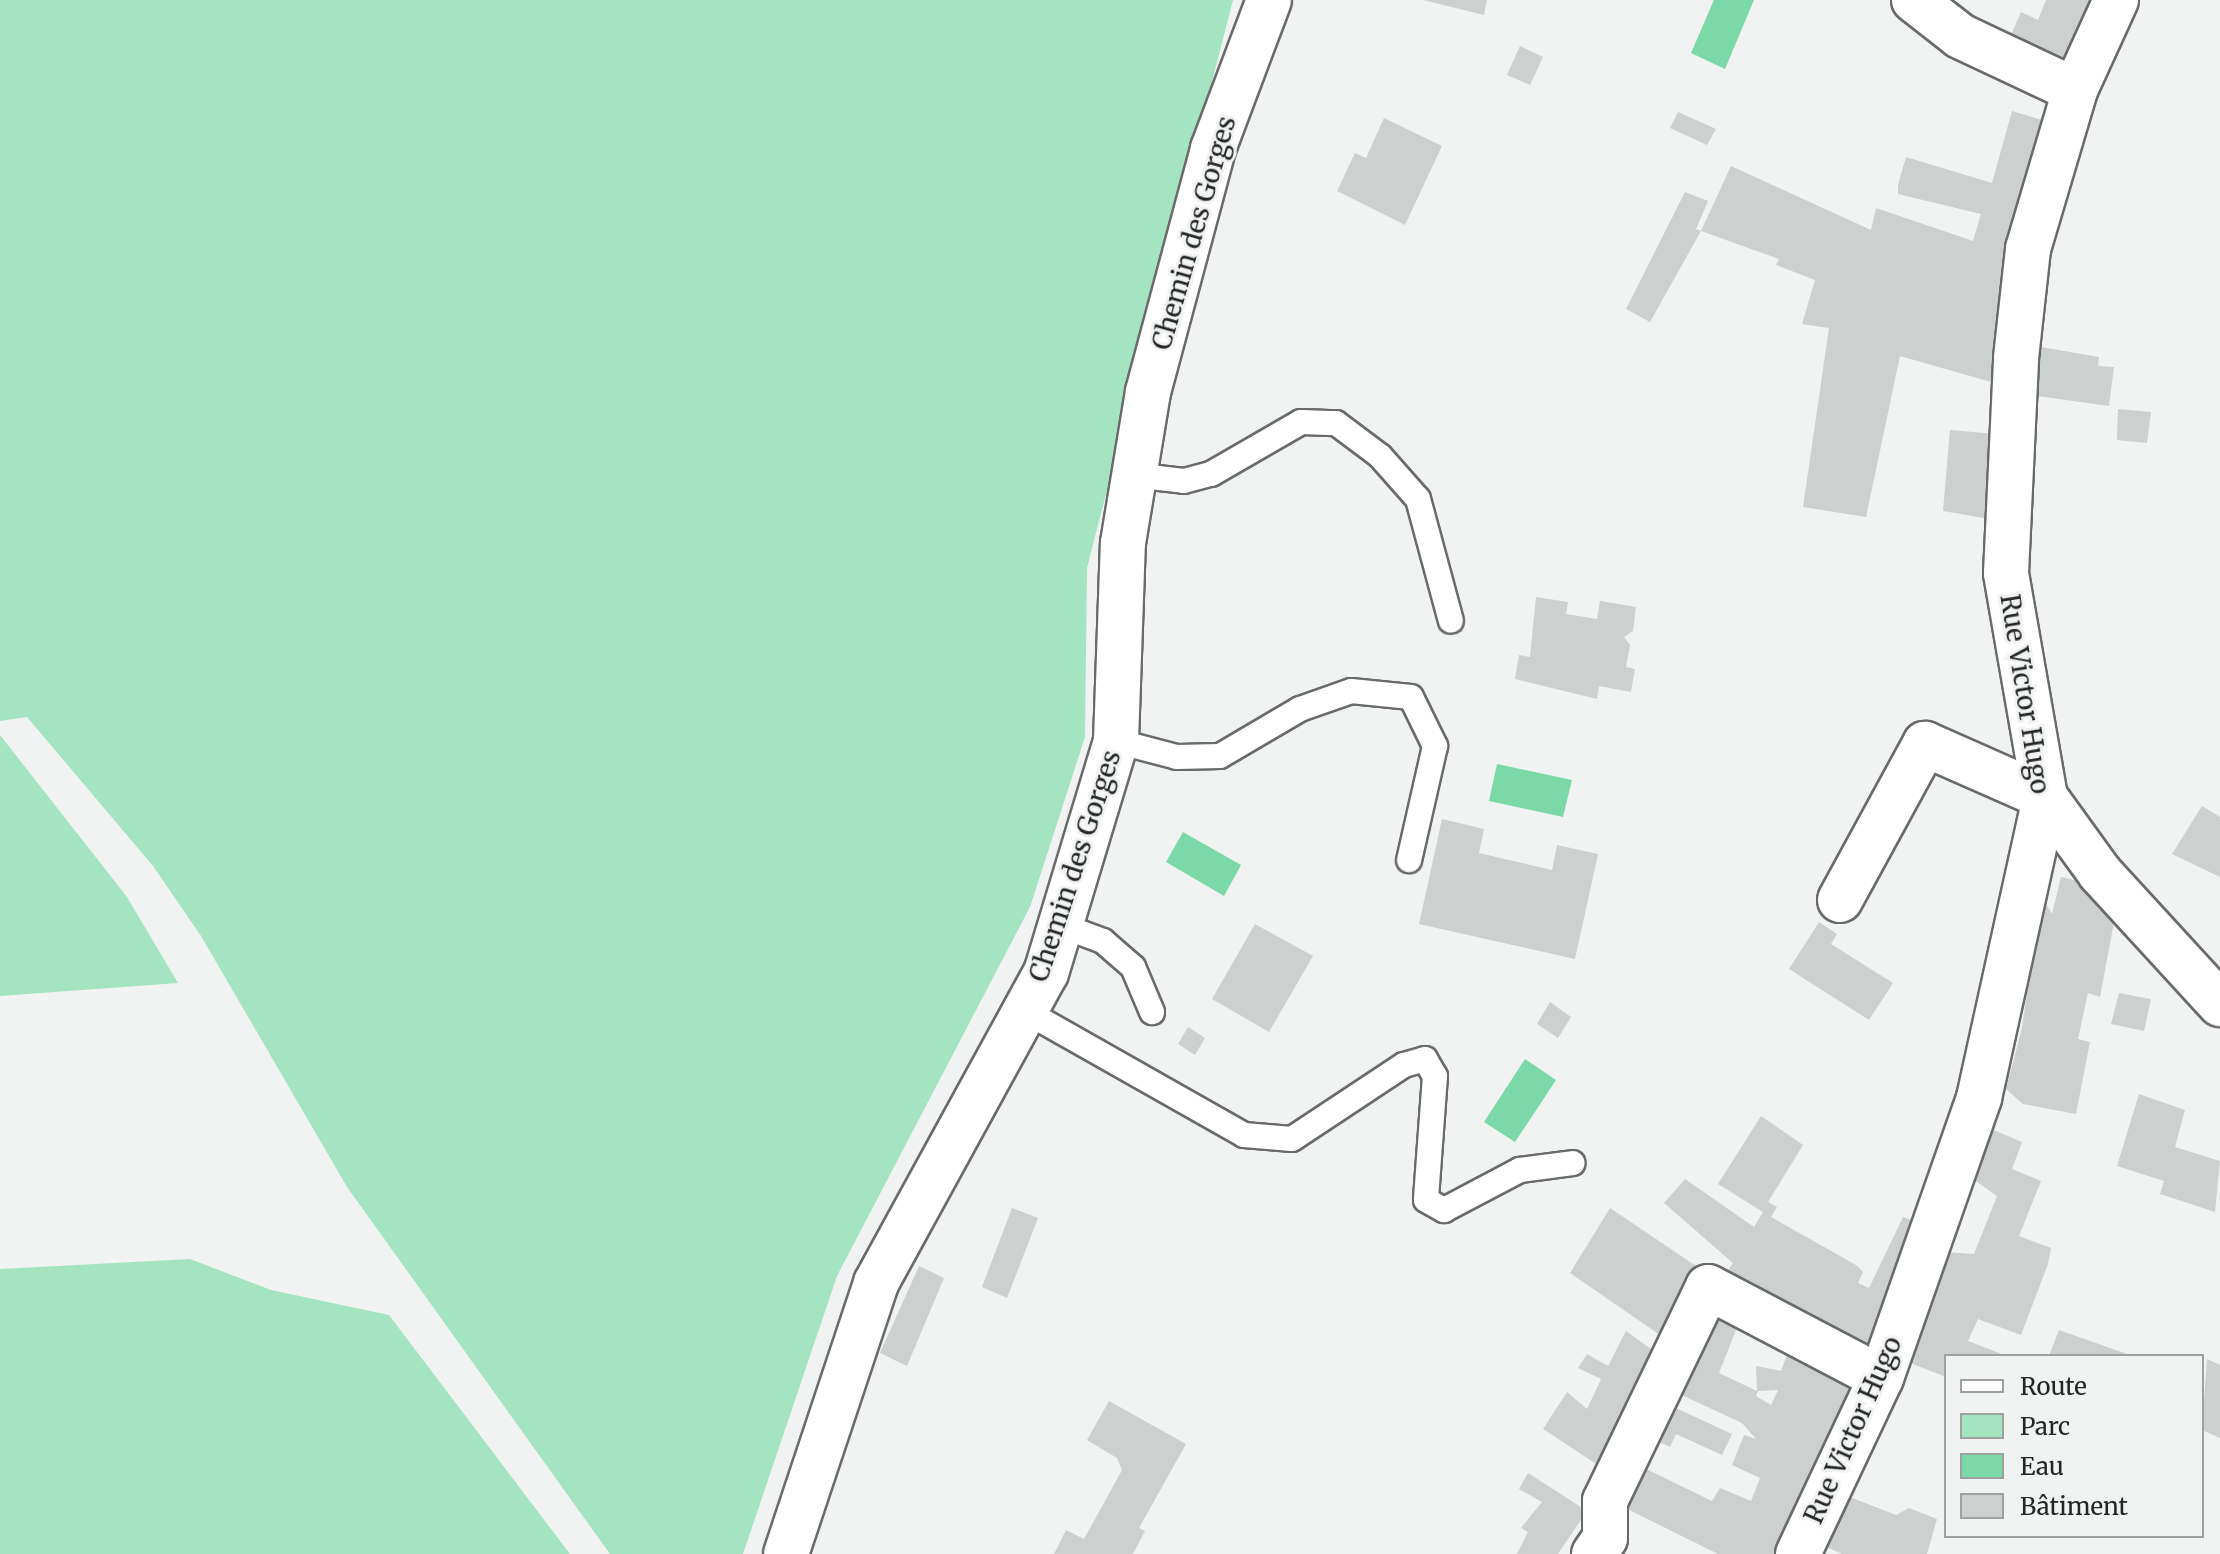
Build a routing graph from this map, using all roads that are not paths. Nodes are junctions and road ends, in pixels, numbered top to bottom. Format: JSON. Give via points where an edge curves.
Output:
{"nodes":[{"id":1,"x":1269,"y":0,"type":"edge"},
{"id":2,"x":1914,"y":0,"type":"edge"},
{"id":3,"x":2116,"y":0,"type":"edge"},
{"id":4,"x":2075,"y":90,"type":"junction"},
{"id":5,"x":1133,"y":475,"type":"junction"},
{"id":6,"x":1451,"y":621,"type":"dead end"},
{"id":7,"x":1116,"y":741,"type":"junction"},
{"id":8,"x":2045,"y":797,"type":"junction"},
{"id":9,"x":1409,"y":860,"type":"dead end"},
{"id":10,"x":1840,"y":900,"type":"dead end"},
{"id":11,"x":1060,"y":925,"type":"junction"},
{"id":12,"x":2220,"y":1004,"type":"edge"},
{"id":13,"x":1025,"y":1011,"type":"junction"},
{"id":14,"x":1152,"y":1012,"type":"dead end"},
{"id":15,"x":1573,"y":1163,"type":"dead end"},
{"id":16,"x":1881,"y":1378,"type":"junction"},
{"id":17,"x":786,"y":1554,"type":"edge"},
{"id":18,"x":1594,"y":1554,"type":"edge"},
{"id":19,"x":1798,"y":1554,"type":"edge"}],
"edges":[{"from":1,"to":5,"type":"street","name":"Chemin des Gorges","via":[[1213,149],[1148,392]]},
{"from":2,"to":4,"type":"street","via":[[1960,36]]},
{"from":3,"to":4,"type":"street","name":"Rue Victor Hugo"},
{"from":4,"to":8,"type":"street","name":"Rue Victor Hugo","via":[[2028,249],[2006,573]]},
{"from":5,"to":6,"type":"lane","via":[[1184,481],[1211,474],[1301,422],[1336,423],[1380,456],[1418,499]]},
{"from":5,"to":7,"type":"street","name":"Chemin des Gorges","via":[[1123,543]]},
{"from":7,"to":9,"type":"lane","via":[[1177,757],[1220,756],[1300,709],[1351,691],[1411,697],[1435,746]]},
{"from":7,"to":11,"type":"street","name":"Chemin des Gorges"},
{"from":8,"to":10,"type":"street","via":[[1925,744]]},
{"from":8,"to":12,"type":"street","via":[[2100,873]]},
{"from":8,"to":16,"type":"street","name":"Rue Victor Hugo","via":[[1979,1098]]},
{"from":11,"to":13,"type":"street","name":"Chemin des Gorges"},
{"from":11,"to":14,"type":"lane","via":[[1103,941],[1133,967]]},
{"from":13,"to":15,"type":"lane","via":[[1244,1135],[1292,1139],[1404,1065],[1425,1059],[1435,1076],[1426,1200],[1444,1210],[1520,1170]]},
{"from":13,"to":17,"type":"street","name":"Chemin des Gorges","via":[[876,1283]]},
{"from":16,"to":18,"type":"street","via":[[1708,1287],[1605,1501],[1605,1538]]},
{"from":16,"to":19,"type":"street","name":"Rue Victor Hugo"}]}
